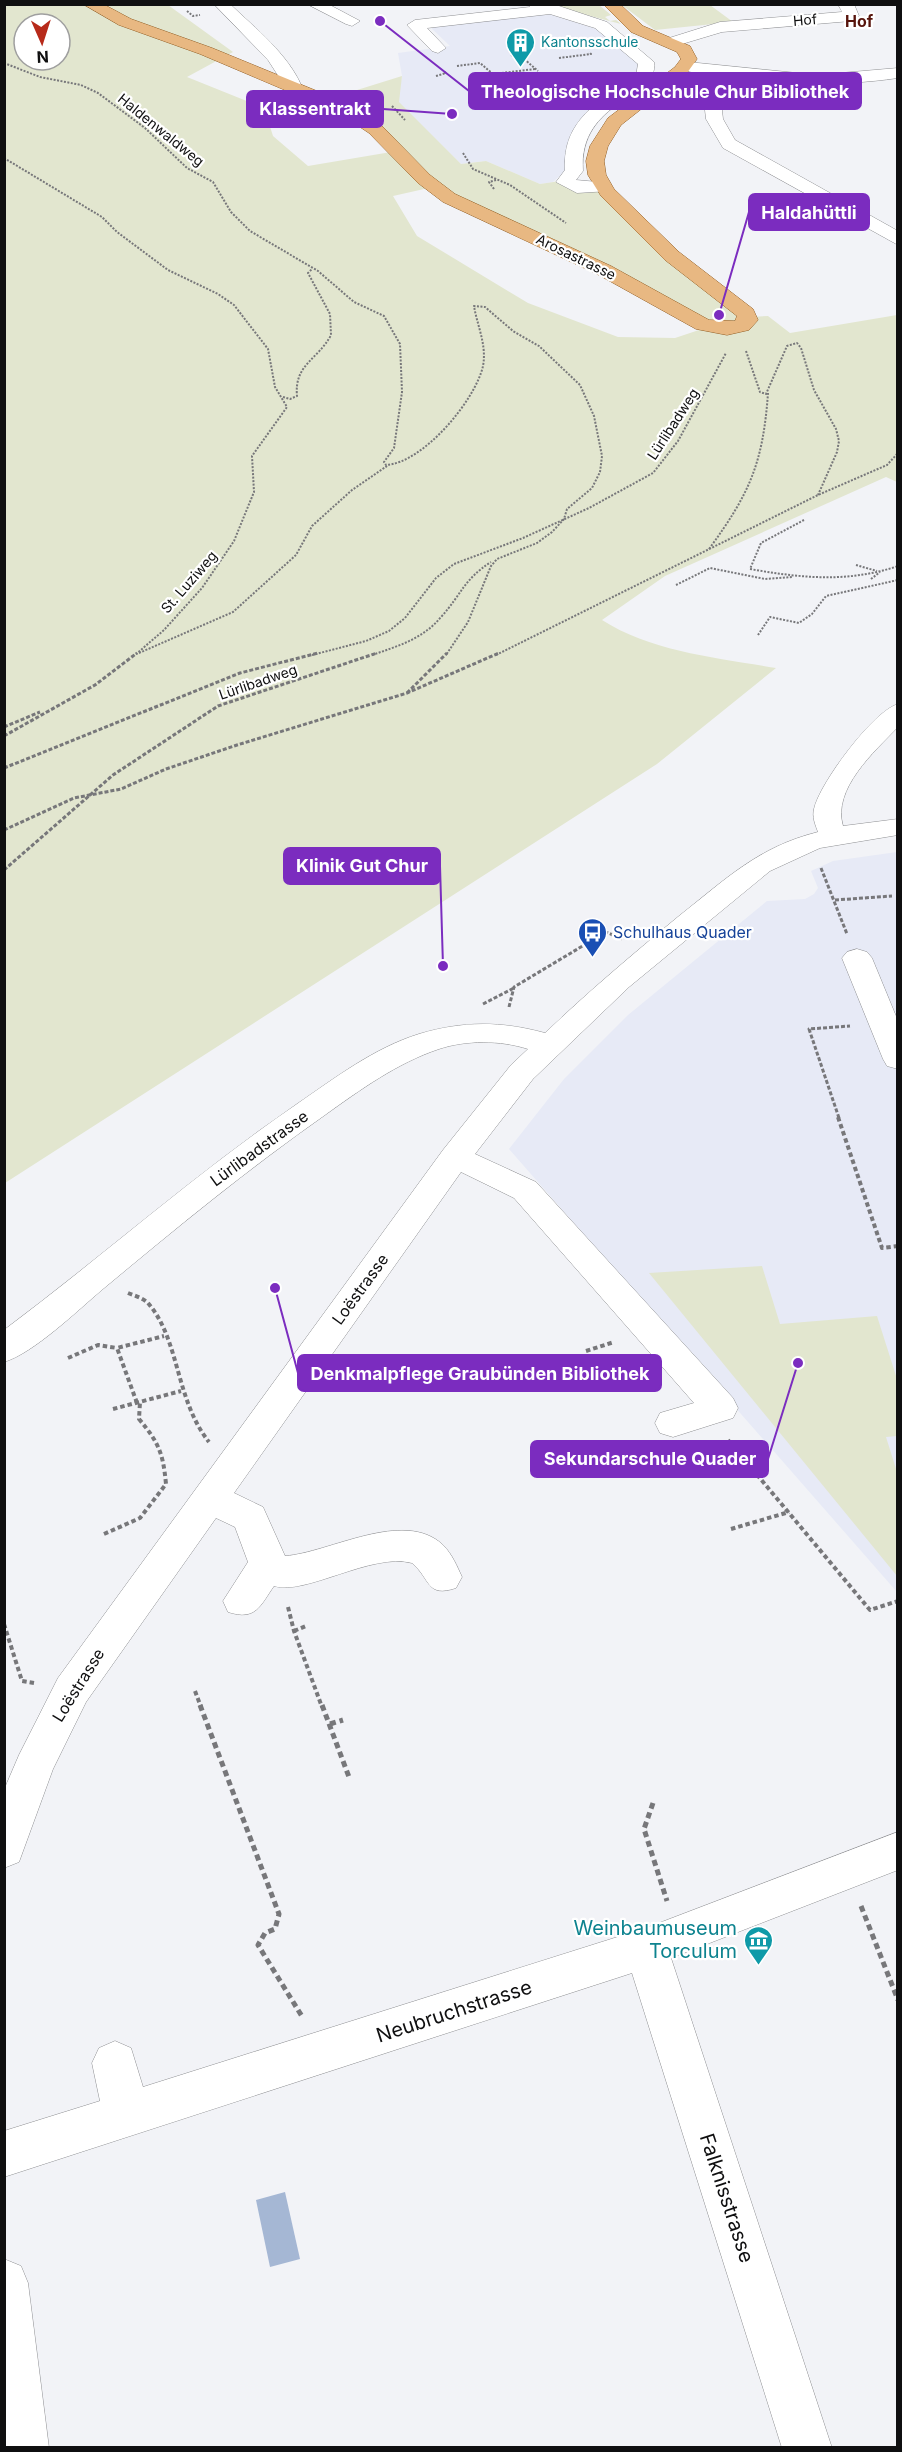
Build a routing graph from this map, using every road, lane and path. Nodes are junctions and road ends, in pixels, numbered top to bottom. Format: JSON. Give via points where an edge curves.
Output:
{"nodes":[{"id":1,"x":90,"y":4,"type":"edge"},
{"id":2,"x":221,"y":4,"type":"edge"},
{"id":3,"x":315,"y":4,"type":"edge"},
{"id":4,"x":610,"y":4,"type":"edge"},
{"id":5,"x":846,"y":4,"type":"edge"},
{"id":6,"x":543,"y":7,"type":"edge"},
{"id":7,"x":729,"y":10,"type":"dead end"},
{"id":8,"x":352,"y":21,"type":"dead end"},
{"id":9,"x":748,"y":24,"type":"junction"},
{"id":10,"x":672,"y":42,"type":"junction"},
{"id":11,"x":438,"y":48,"type":"dead end"},
{"id":12,"x":511,"y":55,"type":"dead end"},
{"id":13,"x":4,"y":63,"type":"edge"},
{"id":14,"x":457,"y":66,"type":"dead end"},
{"id":15,"x":684,"y":67,"type":"junction"},
{"id":16,"x":709,"y":70,"type":"junction"},
{"id":17,"x":443,"y":71,"type":"dead end"},
{"id":18,"x":436,"y":76,"type":"dead end"},
{"id":19,"x":736,"y":80,"type":"dead end"},
{"id":20,"x":893,"y":82,"type":"edge"},
{"id":21,"x":538,"y":83,"type":"dead end"},
{"id":22,"x":857,"y":85,"type":"tunnel mouth"},
{"id":23,"x":831,"y":86,"type":"tunnel mouth"},
{"id":24,"x":294,"y":87,"type":"junction"},
{"id":25,"x":586,"y":125,"type":"junction"},
{"id":26,"x":4,"y":158,"type":"edge"},
{"id":27,"x":603,"y":187,"type":"junction"},
{"id":28,"x":897,"y":239,"type":"edge"},
{"id":29,"x":312,"y":269,"type":"junction"},
{"id":30,"x":736,"y":330,"type":"junction"},
{"id":31,"x":768,"y":393,"type":"junction"},
{"id":32,"x":282,"y":397,"type":"junction"},
{"id":33,"x":897,"y":453,"type":"edge"},
{"id":34,"x":388,"y":466,"type":"junction"},
{"id":35,"x":818,"y":495,"type":"junction"},
{"id":36,"x":564,"y":519,"type":"junction"},
{"id":37,"x":804,"y":520,"type":"dead end"},
{"id":38,"x":708,"y":549,"type":"junction"},
{"id":39,"x":496,"y":559,"type":"junction"},
{"id":40,"x":856,"y":566,"type":"dead end"},
{"id":41,"x":897,"y":566,"type":"edge"},
{"id":42,"x":880,"y":572,"type":"junction"},
{"id":43,"x":792,"y":577,"type":"junction"},
{"id":44,"x":871,"y":579,"type":"dead end"},
{"id":45,"x":897,"y":580,"type":"edge"},
{"id":46,"x":676,"y":585,"type":"dead end"},
{"id":47,"x":758,"y":635,"type":"dead end"},
{"id":48,"x":135,"y":654,"type":"junction"},
{"id":49,"x":407,"y":693,"type":"junction"},
{"id":50,"x":55,"y":706,"type":"junction"},
{"id":51,"x":897,"y":712,"type":"edge"},
{"id":52,"x":4,"y":727,"type":"edge"},
{"id":53,"x":4,"y":736,"type":"edge"},
{"id":54,"x":4,"y":768,"type":"edge"},
{"id":55,"x":89,"y":794,"type":"junction"},
{"id":56,"x":897,"y":827,"type":"edge"},
{"id":57,"x":4,"y":830,"type":"edge"},
{"id":58,"x":825,"y":848,"type":"junction"},
{"id":59,"x":4,"y":870,"type":"edge"},
{"id":60,"x":892,"y":896,"type":"dead end"},
{"id":61,"x":834,"y":900,"type":"junction"},
{"id":62,"x":631,"y":943,"type":"dead end"},
{"id":63,"x":853,"y":949,"type":"joint"},
{"id":64,"x":514,"y":987,"type":"junction"},
{"id":65,"x":476,"y":1007,"type":"dead end"},
{"id":66,"x":509,"y":1008,"type":"dead end"},
{"id":67,"x":843,"y":1026,"type":"dead end"},
{"id":68,"x":549,"y":1045,"type":"junction"},
{"id":69,"x":897,"y":1059,"type":"edge"},
{"id":70,"x":454,"y":1158,"type":"junction"},
{"id":71,"x":897,"y":1246,"type":"edge"},
{"id":72,"x":122,"y":1291,"type":"dead end"},
{"id":73,"x":165,"y":1336,"type":"junction"},
{"id":74,"x":117,"y":1348,"type":"junction"},
{"id":75,"x":4,"y":1349,"type":"edge"},
{"id":76,"x":68,"y":1358,"type":"dead end"},
{"id":77,"x":181,"y":1391,"type":"junction"},
{"id":78,"x":139,"y":1402,"type":"junction"},
{"id":79,"x":113,"y":1409,"type":"dead end"},
{"id":80,"x":689,"y":1418,"type":"joint"},
{"id":81,"x":214,"y":1446,"type":"dead end"},
{"id":82,"x":209,"y":1498,"type":"junction"},
{"id":83,"x":789,"y":1512,"type":"junction"},
{"id":84,"x":731,"y":1529,"type":"dead end"},
{"id":85,"x":104,"y":1534,"type":"dead end"},
{"id":86,"x":273,"y":1568,"type":"junction"},
{"id":87,"x":443,"y":1577,"type":"dead end"},
{"id":88,"x":242,"y":1600,"type":"dead end"},
{"id":89,"x":897,"y":1600,"type":"edge"},
{"id":90,"x":4,"y":1624,"type":"edge"},
{"id":91,"x":306,"y":1626,"type":"dead end"},
{"id":92,"x":294,"y":1630,"type":"junction"},
{"id":93,"x":41,"y":1685,"type":"dead end"},
{"id":94,"x":195,"y":1691,"type":"dead end"},
{"id":95,"x":343,"y":1719,"type":"dead end"},
{"id":96,"x":330,"y":1724,"type":"junction"},
{"id":97,"x":349,"y":1776,"type":"dead end"},
{"id":98,"x":653,"y":1803,"type":"dead end"},
{"id":99,"x":4,"y":1849,"type":"edge"},
{"id":100,"x":897,"y":1851,"type":"edge"},
{"id":101,"x":847,"y":1871,"type":"junction"},
{"id":102,"x":663,"y":1942,"type":"junction"},
{"id":103,"x":897,"y":2000,"type":"edge"},
{"id":104,"x":316,"y":2055,"type":"junction"},
{"id":105,"x":115,"y":2063,"type":"dead end"},
{"id":106,"x":126,"y":2117,"type":"junction"},
{"id":107,"x":4,"y":2154,"type":"edge"},
{"id":108,"x":4,"y":2283,"type":"edge"},
{"id":109,"x":24,"y":2448,"type":"edge"},
{"id":110,"x":807,"y":2448,"type":"edge"}],
"edges":[{"from":1,"to":24,"type":"main road","name":"Arosastrasse","via":[[125,22]]},
{"from":2,"to":24,"type":"street","via":[[273,56]]},
{"from":3,"to":8,"type":"street"},
{"from":4,"to":10,"type":"main road","via":[[633,26]]},
{"from":5,"to":9,"type":"street","name":"Hof","via":[[851,16]]},
{"from":6,"to":11,"type":"street","via":[[415,25]]},
{"from":6,"to":25,"type":"street","via":[[607,28],[647,66],[643,79],[602,106]]},
{"from":7,"to":9,"type":"street"},
{"from":9,"to":10,"type":"street","via":[[709,29]]},
{"from":10,"to":15,"type":"main road","via":[[687,52],[689,59]]},
{"from":12,"to":14,"type":"path","via":[[523,58],[537,70],[493,74],[480,63]]},
{"from":13,"to":29,"type":"path","name":"Haldenwaldweg","via":[[98,93],[145,128],[187,168],[213,182],[231,212],[250,231]]},
{"from":15,"to":16,"type":"street"},
{"from":15,"to":27,"type":"main road","via":[[630,107],[608,130],[598,146],[595,161]]},
{"from":16,"to":20,"type":"street","via":[[795,81]]},
{"from":16,"to":28,"type":"street","via":[[714,119],[729,144]]},
{"from":17,"to":18,"type":"path","via":[[446,73]]},
{"from":19,"to":23,"type":"street","via":[[783,86]]},
{"from":20,"to":22,"type":"street"},
{"from":21,"to":25,"type":"path"},
{"from":24,"to":30,"type":"main road","name":"Arosastrasse","via":[[366,122],[449,198],[596,266],[703,325]]},
{"from":25,"to":27,"type":"street","via":[[576,140],[574,171],[565,183],[577,188]]},
{"from":26,"to":32,"type":"path","name":"St. Luziweg","via":[[102,217],[168,270],[234,305],[268,349],[273,382]]},
{"from":27,"to":30,"type":"main road","via":[[672,256],[746,313],[748,320]]},
{"from":29,"to":32,"type":"path","via":[[308,273],[330,314],[331,332],[324,350],[301,369],[296,382],[297,396]]},
{"from":29,"to":34,"type":"path","name":"Haldenwaldweg","via":[[354,302],[382,314],[400,344],[400,413],[394,448],[384,462]]},
{"from":30,"to":31,"type":"path","via":[[745,340],[746,357],[760,392]]},
{"from":30,"to":36,"type":"path","name":"Lürlibadweg","via":[[678,441],[661,465],[635,484]]},
{"from":31,"to":35,"type":"path","via":[[787,345],[798,344],[839,441]]},
{"from":31,"to":38,"type":"path","via":[[766,437],[758,471],[740,508]]},
{"from":32,"to":48,"type":"path","name":"St. Luziweg","via":[[287,404],[284,414],[252,456],[255,489],[228,554],[197,593]]},
{"from":33,"to":35,"type":"path","via":[[887,465]]},
{"from":34,"to":36,"type":"path","name":"Lürlibadweg","via":[[399,465],[427,446],[472,390],[484,362],[480,323],[474,308],[483,306],[542,348],[576,381],[594,416],[602,456],[600,472],[589,493],[566,511]]},
{"from":34,"to":48,"type":"path","via":[[352,489],[312,526],[296,555],[233,612]]},
{"from":35,"to":38,"type":"path"},
{"from":36,"to":39,"type":"path","name":"Lürlibadweg","via":[[543,540]]},
{"from":36,"to":54,"type":"path","via":[[454,564],[436,578],[405,618],[378,636],[240,673]]},
{"from":37,"to":43,"type":"path","via":[[761,543],[750,569]]},
{"from":38,"to":49,"type":"path","via":[[548,630]]},
{"from":39,"to":49,"type":"path","via":[[485,574],[469,620],[452,648]]},
{"from":39,"to":55,"type":"path","name":"Lürlibadweg","via":[[472,574],[441,618],[413,641],[218,706]]},
{"from":40,"to":42,"type":"path"},
{"from":41,"to":42,"type":"path"},
{"from":42,"to":43,"type":"path","via":[[823,579]]},
{"from":42,"to":44,"type":"path"},
{"from":43,"to":46,"type":"path","via":[[765,579],[710,568]]},
{"from":45,"to":47,"type":"path","via":[[826,596],[799,623],[770,617]]},
{"from":48,"to":50,"type":"path","name":"St. Luziweg"},
{"from":49,"to":55,"type":"path","via":[[237,745],[121,789]]},
{"from":50,"to":52,"type":"path"},
{"from":50,"to":53,"type":"path","name":"St. Luziweg"},
{"from":51,"to":58,"type":"street","via":[[834,791],[827,808]]},
{"from":55,"to":57,"type":"path"},
{"from":55,"to":59,"type":"path","name":"Lürlibadweg"},
{"from":56,"to":58,"type":"street","name":"Loëstrasse"},
{"from":58,"to":61,"type":"path"},
{"from":58,"to":68,"type":"street","name":"Loëstrasse","via":[[797,844],[760,865],[619,980]]},
{"from":60,"to":61,"type":"path"},
{"from":61,"to":63,"type":"path"},
{"from":62,"to":64,"type":"path","via":[[606,932]]},
{"from":63,"to":69,"type":"street"},
{"from":64,"to":65,"type":"path"},
{"from":64,"to":66,"type":"path"},
{"from":67,"to":71,"type":"path","via":[[809,1029],[882,1248]]},
{"from":68,"to":70,"type":"street","name":"Loëstrasse","via":[[522,1072]]},
{"from":68,"to":75,"type":"street","name":"Lürlibadstrasse","via":[[521,1035],[499,1033],[448,1036],[379,1064],[283,1128],[191,1197]]},
{"from":70,"to":80,"type":"street","via":[[525,1190],[720,1408]]},
{"from":70,"to":82,"type":"street","name":"Loëstrasse"},
{"from":72,"to":73,"type":"path","via":[[147,1302]]},
{"from":73,"to":74,"type":"path"},
{"from":73,"to":77,"type":"path"},
{"from":74,"to":76,"type":"path","via":[[98,1345]]},
{"from":74,"to":78,"type":"path"},
{"from":77,"to":78,"type":"path"},
{"from":77,"to":81,"type":"path","via":[[202,1435]]},
{"from":78,"to":79,"type":"path"},
{"from":78,"to":85,"type":"path","via":[[139,1419],[163,1455],[166,1484],[140,1518]]},
{"from":80,"to":83,"type":"path"},
{"from":82,"to":86,"type":"street","via":[[250,1517]]},
{"from":82,"to":99,"type":"street","name":"Loëstrasse","via":[[72,1690],[33,1768]]},
{"from":83,"to":84,"type":"path"},
{"from":83,"to":89,"type":"path","via":[[870,1610]]},
{"from":86,"to":87,"type":"street","via":[[293,1571],[380,1549],[414,1547],[437,1564]]},
{"from":86,"to":88,"type":"street"},
{"from":86,"to":92,"type":"path"},
{"from":90,"to":93,"type":"path","via":[[22,1681]]},
{"from":91,"to":92,"type":"path"},
{"from":92,"to":96,"type":"path"},
{"from":94,"to":104,"type":"path","via":[[279,1914],[275,1929],[265,1933],[258,1945],[295,2002]]},
{"from":95,"to":96,"type":"path"},
{"from":96,"to":97,"type":"path"},
{"from":98,"to":102,"type":"path","via":[[644,1829]]},
{"from":100,"to":101,"type":"street","name":"Neubruchstrasse"},
{"from":101,"to":102,"type":"street","name":"Neubruchstrasse"},
{"from":101,"to":103,"type":"path"},
{"from":102,"to":104,"type":"street","name":"Neubruchstrasse"},
{"from":102,"to":110,"type":"street","name":"Falknisstrasse"},
{"from":104,"to":106,"type":"street","name":"Neubruchstrasse"},
{"from":105,"to":106,"type":"street"},
{"from":106,"to":107,"type":"street","name":"Neubruchstrasse"},
{"from":108,"to":109,"type":"street"}]}
